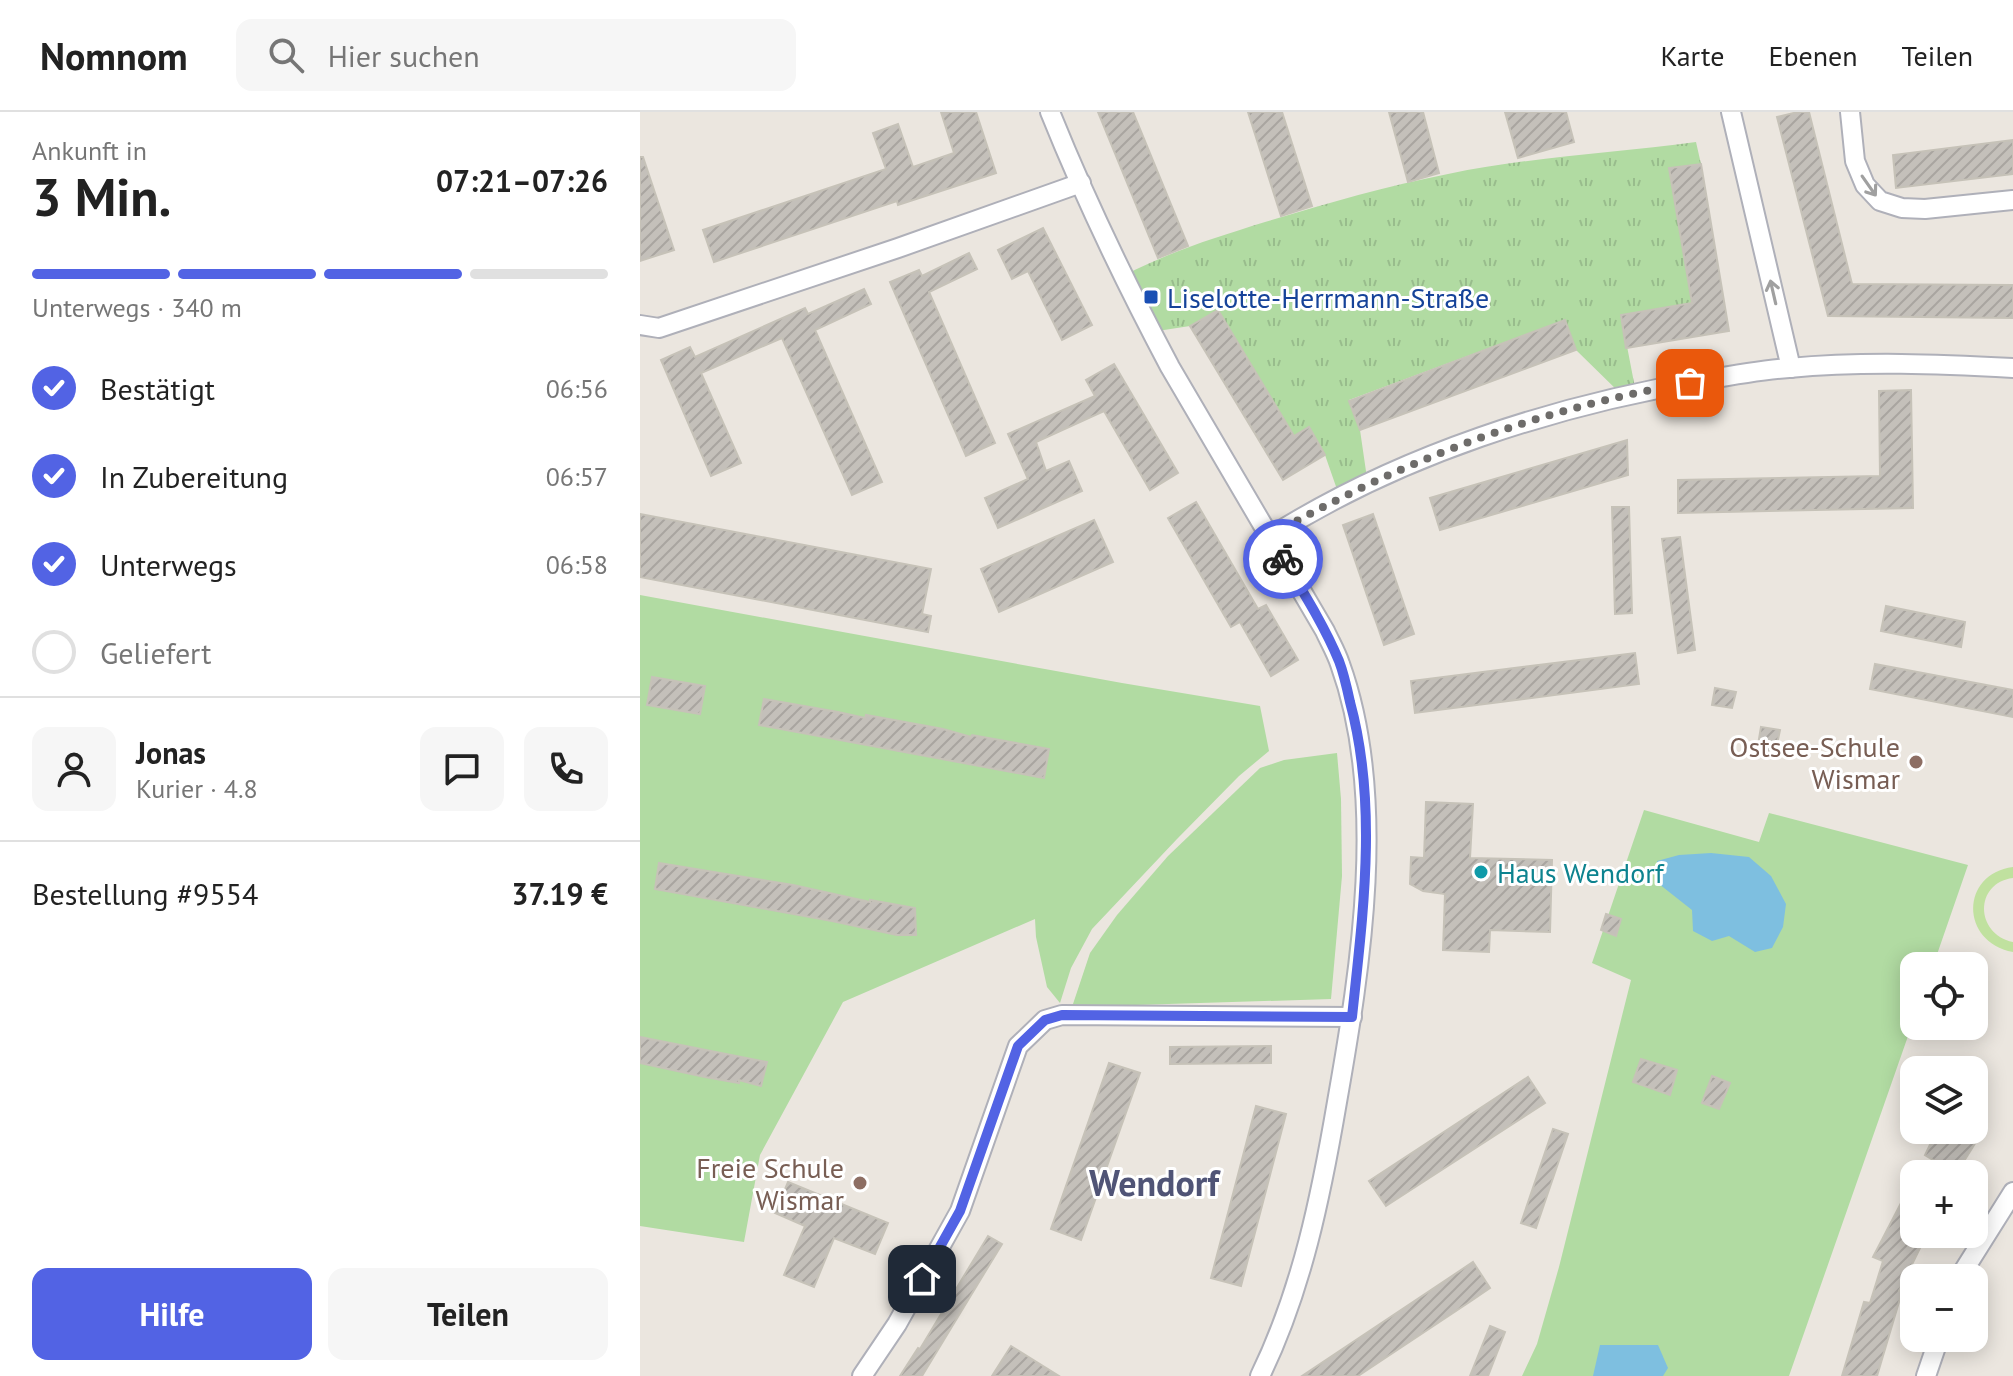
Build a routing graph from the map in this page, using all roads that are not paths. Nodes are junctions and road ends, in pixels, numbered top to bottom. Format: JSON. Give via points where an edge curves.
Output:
{"nodes":[{"id":1,"x":1050,"y":112,"type":"edge"},
{"id":2,"x":1731,"y":112,"type":"edge"},
{"id":3,"x":1850,"y":112,"type":"edge"},
{"id":4,"x":1081,"y":183,"type":"junction"},
{"id":5,"x":2013,"y":200,"type":"edge"},
{"id":6,"x":640,"y":325,"type":"edge"},
{"id":7,"x":1791,"y":368,"type":"junction"},
{"id":8,"x":2013,"y":368,"type":"edge"},
{"id":9,"x":1270,"y":537,"type":"junction"},
{"id":10,"x":1352,"y":1017,"type":"junction"},
{"id":11,"x":2013,"y":1192,"type":"edge"},
{"id":12,"x":1968,"y":1264,"type":"edge"},
{"id":13,"x":1934,"y":1352,"type":"edge"},
{"id":14,"x":862,"y":1376,"type":"edge"},
{"id":15,"x":1260,"y":1376,"type":"edge"},
{"id":16,"x":1926,"y":1376,"type":"edge"}],
"edges":[{"from":1,"to":4,"type":"street"},
{"from":7,"to":2,"type":"street","one_way":true},
{"from":3,"to":5,"type":"street","one_way":true,"via":[[1855,161],[1865,185],[1880,201],[1925,209]]},
{"from":4,"to":6,"type":"street","via":[[659,328]]},
{"from":4,"to":9,"type":"street","via":[[1157,343]]},
{"from":7,"to":8,"type":"street","via":[[1919,363]]},
{"from":7,"to":9,"type":"street","via":[[1636,393],[1512,427],[1405,467]]},
{"from":9,"to":10,"type":"street","via":[[1340,664],[1357,729],[1366,876]]},
{"from":10,"to":14,"type":"street","via":[[1062,1015],[1045,1020],[1018,1046],[960,1211]]},
{"from":10,"to":15,"type":"street","via":[[1316,1212],[1287,1312]]},
{"from":11,"to":12,"type":"street"},
{"from":13,"to":16,"type":"street"}]}
